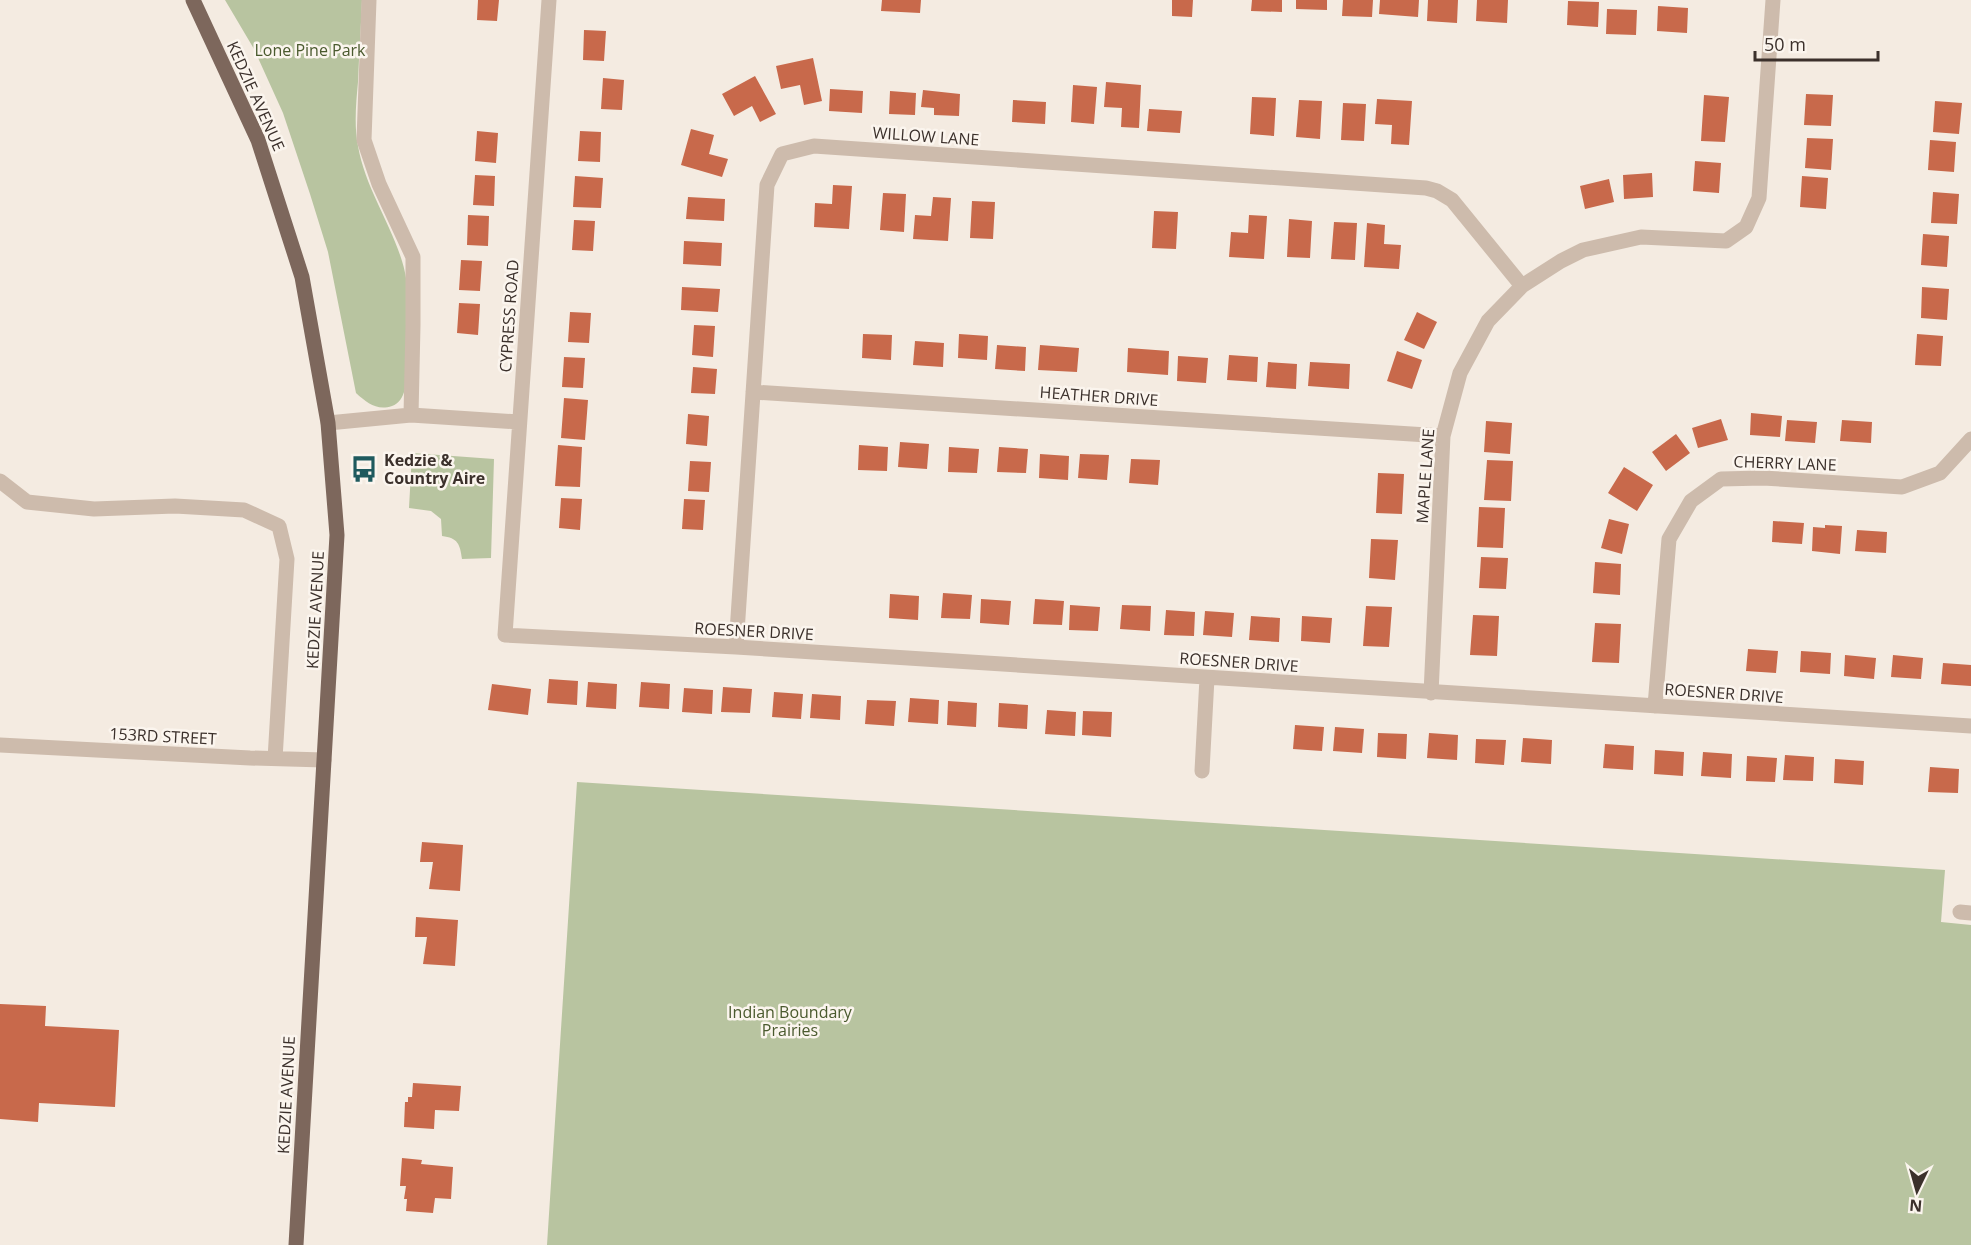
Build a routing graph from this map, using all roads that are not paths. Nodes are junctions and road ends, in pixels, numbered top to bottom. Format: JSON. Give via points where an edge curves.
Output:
{"nodes":[{"id":1,"x":193,"y":0,"type":"edge"},
{"id":2,"x":369,"y":0,"type":"edge"},
{"id":3,"x":549,"y":0,"type":"edge"},
{"id":4,"x":1773,"y":0,"type":"edge"},
{"id":5,"x":1522,"y":286,"type":"junction"},
{"id":6,"x":753,"y":392,"type":"junction"},
{"id":7,"x":411,"y":415,"type":"junction"},
{"id":8,"x":519,"y":422,"type":"junction"},
{"id":9,"x":328,"y":423,"type":"junction"},
{"id":10,"x":1443,"y":436,"type":"junction"},
{"id":11,"x":1971,"y":439,"type":"edge"},
{"id":12,"x":0,"y":481,"type":"edge"},
{"id":13,"x":505,"y":635,"type":"joint"},
{"id":14,"x":736,"y":647,"type":"junction"},
{"id":15,"x":1207,"y":678,"type":"junction"},
{"id":16,"x":1431,"y":693,"type":"junction"},
{"id":17,"x":1655,"y":706,"type":"junction"},
{"id":18,"x":1971,"y":726,"type":"edge"},
{"id":19,"x":0,"y":745,"type":"edge"},
{"id":20,"x":275,"y":759,"type":"junction"},
{"id":21,"x":324,"y":760,"type":"junction"},
{"id":22,"x":1202,"y":771,"type":"dead end"},
{"id":23,"x":296,"y":1245,"type":"edge"}],
"edges":[{"from":1,"to":9,"type":"main road","name":"KEDZIE AVENUE","via":[[258,140],[302,277]]},
{"from":2,"to":7,"type":"street","via":[[363,140],[413,257]]},
{"from":3,"to":8,"type":"street","name":"CYPRESS ROAD"},
{"from":4,"to":5,"type":"street","name":"MAPLE LANE","via":[[1759,198],[1746,227],[1726,241],[1641,237],[1583,250]]},
{"from":5,"to":6,"type":"street","name":"WILLOW LANE","via":[[1452,200],[1426,188],[814,146],[782,154],[767,185]]},
{"from":5,"to":10,"type":"street","name":"MAPLE LANE","via":[[1488,321],[1460,373]]},
{"from":6,"to":10,"type":"street","name":"HEATHER DRIVE"},
{"from":6,"to":14,"type":"street","name":"WILLOW LANE"},
{"from":7,"to":8,"type":"street"},
{"from":7,"to":9,"type":"street"},
{"from":8,"to":13,"type":"street","name":"CYPRESS ROAD"},
{"from":9,"to":21,"type":"main road","name":"KEDZIE AVENUE","via":[[337,535]]},
{"from":10,"to":16,"type":"street","name":"MAPLE LANE"},
{"from":11,"to":17,"type":"street","name":"CHERRY LANE","via":[[1940,474],[1902,487],[1721,479],[1691,501],[1669,539]]},
{"from":12,"to":20,"type":"street","via":[[27,502],[94,509],[174,506],[244,510],[279,526],[286,559]]},
{"from":13,"to":14,"type":"street","name":"ROESNER DRIVE"},
{"from":14,"to":15,"type":"street","name":"ROESNER DRIVE"},
{"from":15,"to":16,"type":"street","name":"ROESNER DRIVE"},
{"from":15,"to":22,"type":"street"},
{"from":16,"to":17,"type":"street","name":"ROESNER DRIVE"},
{"from":17,"to":18,"type":"street","name":"ROESNER DRIVE"},
{"from":19,"to":20,"type":"street","name":"153RD STREET"},
{"from":20,"to":21,"type":"street","name":"153RD STREET"},
{"from":21,"to":23,"type":"main road","name":"KEDZIE AVENUE"}]}
